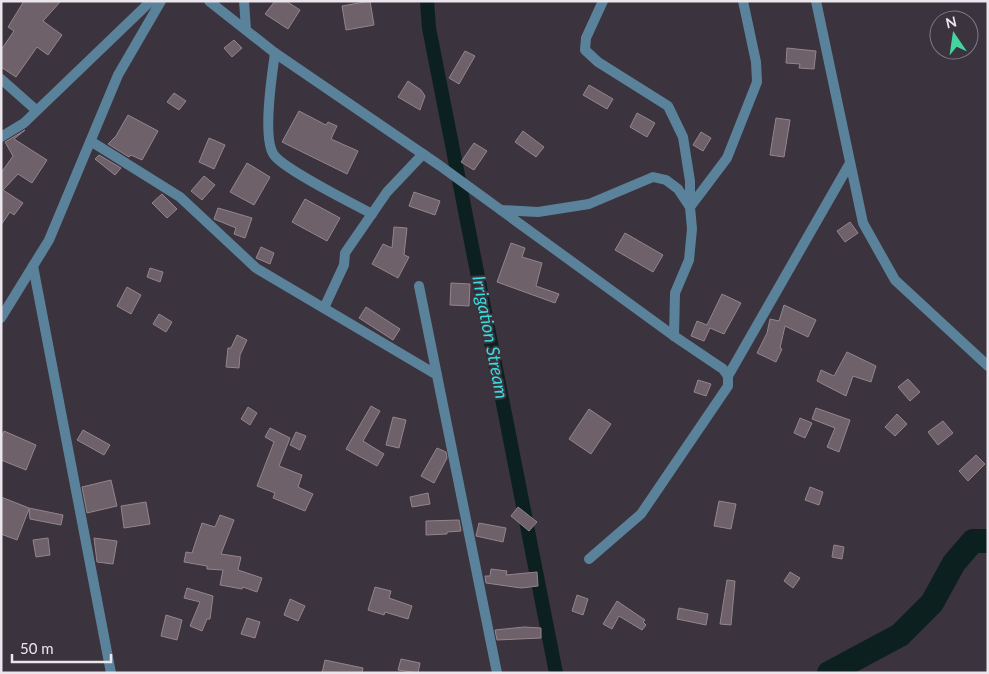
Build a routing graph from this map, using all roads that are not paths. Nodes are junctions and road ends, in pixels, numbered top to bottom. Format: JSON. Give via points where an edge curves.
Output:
{"nodes":[{"id":1,"x":151,"y":1,"type":"edge"},
{"id":2,"x":161,"y":1,"type":"edge"},
{"id":3,"x":209,"y":1,"type":"edge"},
{"id":4,"x":244,"y":1,"type":"edge"},
{"id":5,"x":603,"y":1,"type":"edge"},
{"id":6,"x":743,"y":1,"type":"edge"},
{"id":7,"x":816,"y":1,"type":"edge"},
{"id":8,"x":246,"y":30,"type":"junction"},
{"id":9,"x":275,"y":53,"type":"junction"},
{"id":10,"x":1,"y":79,"type":"edge"},
{"id":11,"x":36,"y":110,"type":"junction"},
{"id":12,"x":1,"y":137,"type":"edge"},
{"id":13,"x":92,"y":142,"type":"junction"},
{"id":14,"x":423,"y":154,"type":"junction"},
{"id":15,"x":850,"y":163,"type":"junction"},
{"id":16,"x":690,"y":207,"type":"junction"},
{"id":17,"x":501,"y":210,"type":"junction"},
{"id":18,"x":372,"y":214,"type":"junction"},
{"id":19,"x":33,"y":266,"type":"junction"},
{"id":20,"x":419,"y":286,"type":"dead end"},
{"id":21,"x":324,"y":308,"type":"junction"},
{"id":22,"x":1,"y":318,"type":"edge"},
{"id":23,"x":674,"y":336,"type":"junction"},
{"id":24,"x":988,"y":366,"type":"edge"},
{"id":25,"x":437,"y":375,"type":"junction"},
{"id":26,"x":728,"y":376,"type":"junction"},
{"id":27,"x":588,"y":559,"type":"dead end"},
{"id":28,"x":111,"y":673,"type":"edge"},
{"id":29,"x":496,"y":673,"type":"edge"}],
"edges":[{"from":1,"to":11,"type":"street"},
{"from":2,"to":13,"type":"street","via":[[118,76]]},
{"from":3,"to":8,"type":"street"},
{"from":4,"to":8,"type":"street"},
{"from":5,"to":16,"type":"street","via":[[586,38],[585,50],[598,62],[668,106],[683,137]]},
{"from":6,"to":16,"type":"street","via":[[757,82],[727,158]]},
{"from":7,"to":15,"type":"street"},
{"from":8,"to":9,"type":"street"},
{"from":9,"to":14,"type":"street"},
{"from":9,"to":18,"type":"street","via":[[268,134],[273,154]]},
{"from":10,"to":11,"type":"street"},
{"from":11,"to":12,"type":"street","via":[[24,123]]},
{"from":13,"to":19,"type":"street","via":[[50,240]]},
{"from":13,"to":21,"type":"street","via":[[180,197],[256,268]]},
{"from":14,"to":17,"type":"street"},
{"from":14,"to":18,"type":"street","via":[[386,192]]},
{"from":15,"to":24,"type":"street","via":[[863,222],[895,280]]},
{"from":15,"to":26,"type":"street"},
{"from":16,"to":17,"type":"street","via":[[678,188],[653,177],[589,204],[538,212]]},
{"from":16,"to":23,"type":"street","via":[[689,260],[675,293]]},
{"from":17,"to":23,"type":"street"},
{"from":18,"to":21,"type":"street","via":[[345,253],[344,266]]},
{"from":19,"to":22,"type":"street"},
{"from":19,"to":28,"type":"street"},
{"from":20,"to":25,"type":"street"},
{"from":21,"to":25,"type":"street"},
{"from":23,"to":26,"type":"street","via":[[723,368]]},
{"from":25,"to":29,"type":"street"},
{"from":26,"to":27,"type":"street","via":[[728,386],[641,514]]}]}
